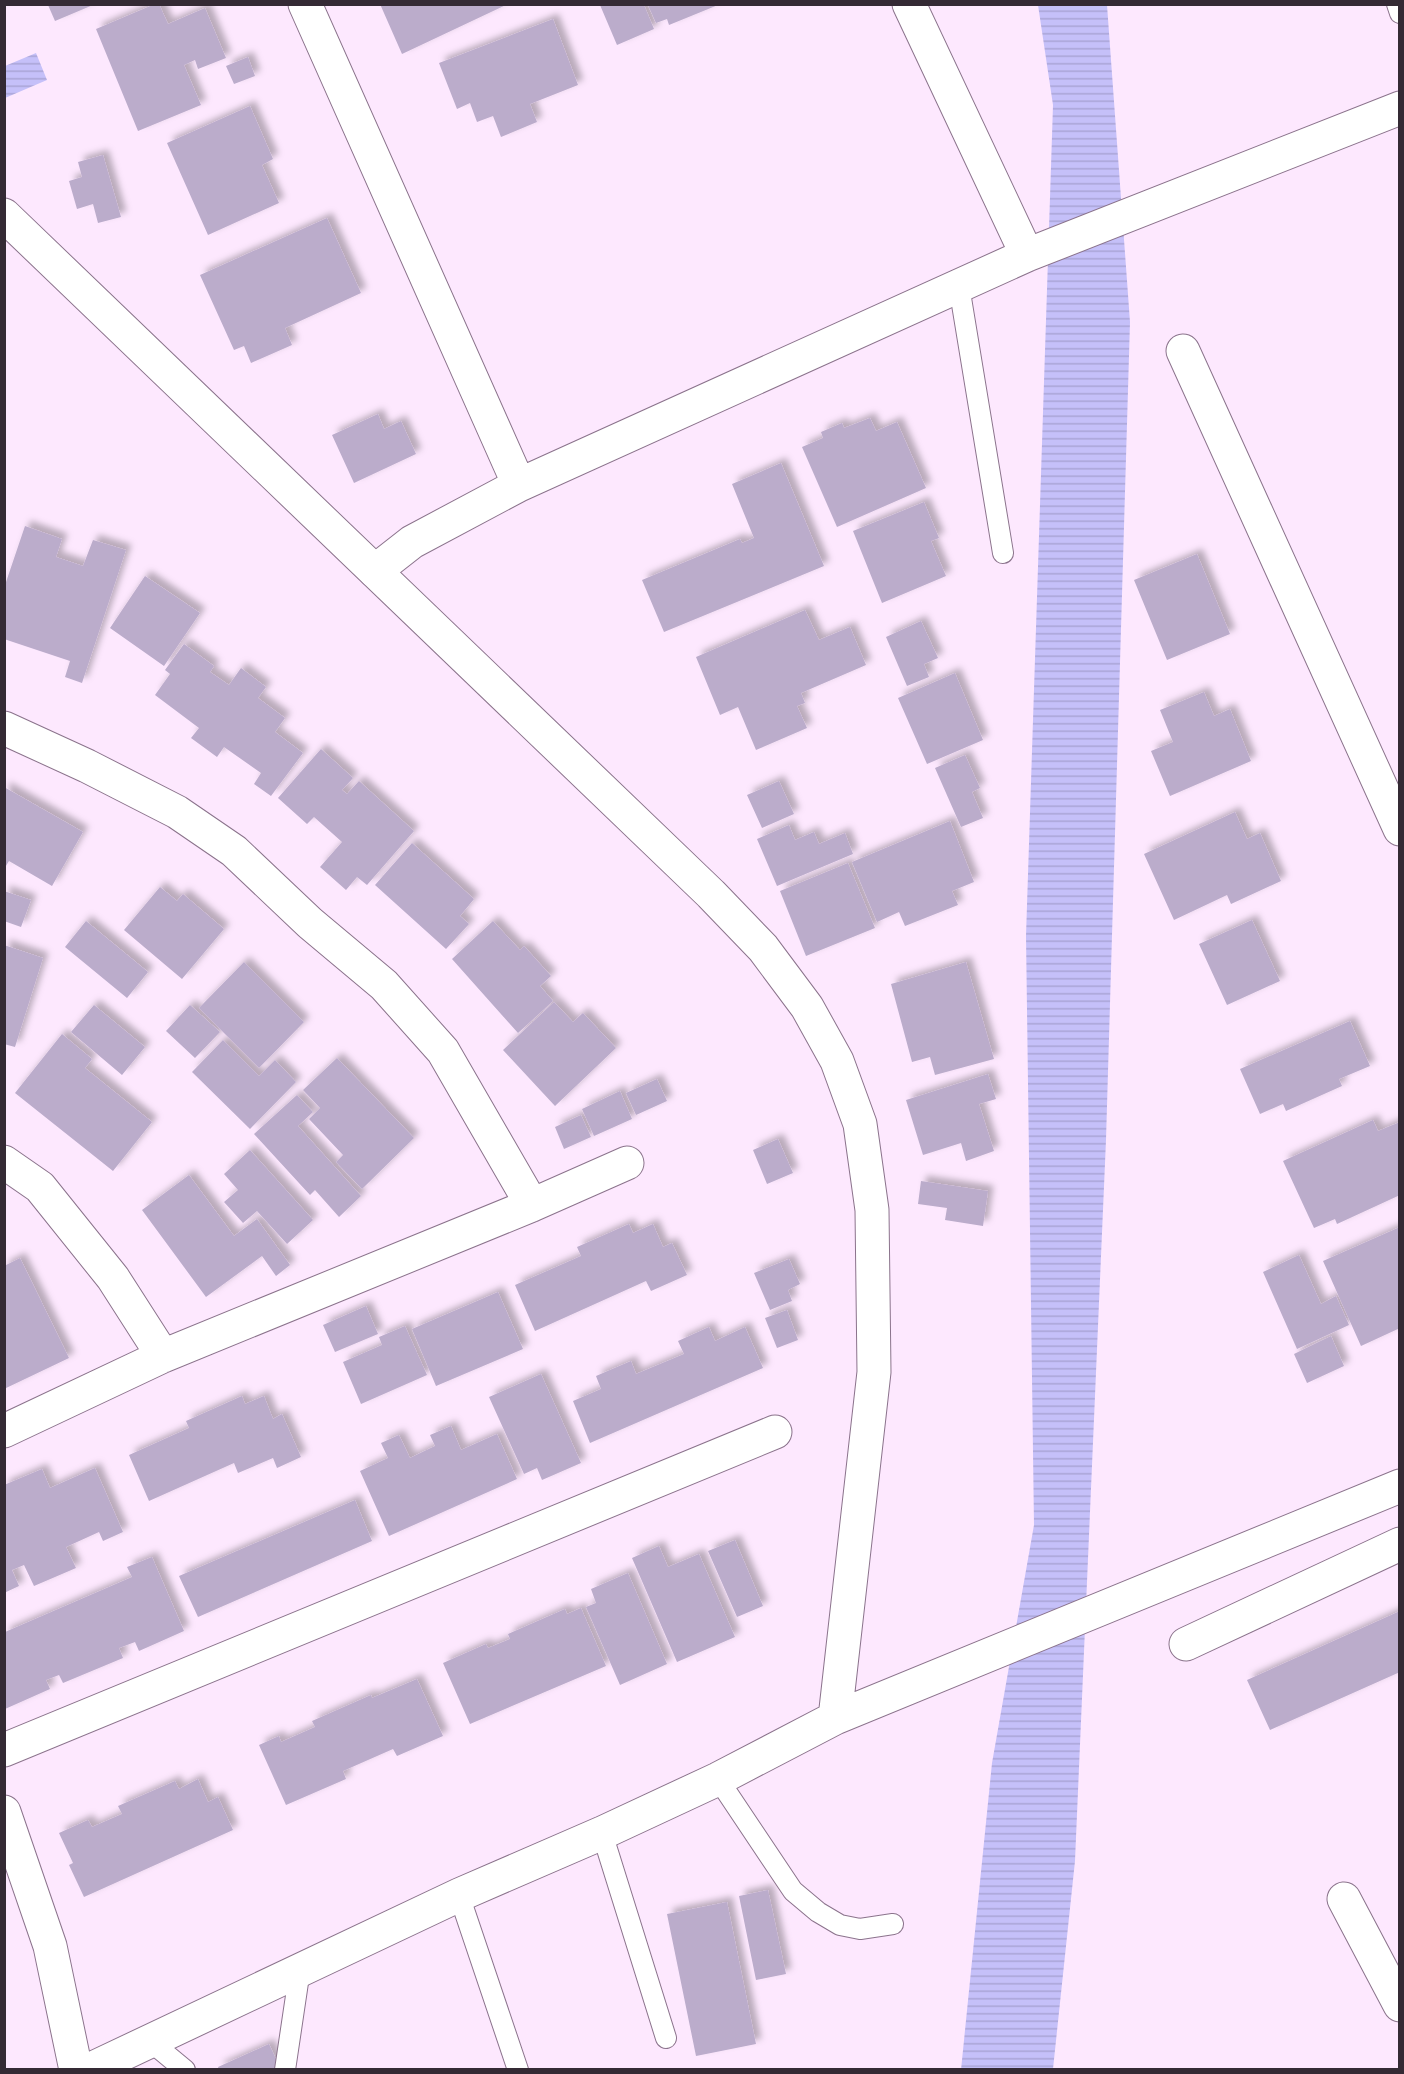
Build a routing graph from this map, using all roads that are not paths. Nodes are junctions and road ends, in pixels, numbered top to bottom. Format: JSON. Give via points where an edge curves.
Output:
{"nodes":[{"id":1,"x":305,"y":4,"type":"edge"},
{"id":2,"x":909,"y":4,"type":"edge"},
{"id":3,"x":1397,"y":4,"type":"edge"},
{"id":4,"x":1400,"y":13,"type":"edge"},
{"id":5,"x":1400,"y":108,"type":"edge"},
{"id":6,"x":4,"y":215,"type":"edge"},
{"id":7,"x":1032,"y":253,"type":"junction"},
{"id":8,"x":959,"y":286,"type":"junction"},
{"id":9,"x":1183,"y":351,"type":"dead end"},
{"id":10,"x":519,"y":485,"type":"junction"},
{"id":11,"x":1003,"y":553,"type":"dead end"},
{"id":12,"x":375,"y":571,"type":"junction"},
{"id":13,"x":4,"y":728,"type":"edge"},
{"id":14,"x":1400,"y":829,"type":"edge"},
{"id":15,"x":4,"y":1162,"type":"edge"},
{"id":16,"x":627,"y":1162,"type":"dead end"},
{"id":17,"x":532,"y":1205,"type":"junction"},
{"id":18,"x":163,"y":1356,"type":"junction"},
{"id":19,"x":4,"y":1431,"type":"edge"},
{"id":20,"x":775,"y":1432,"type":"dead end"},
{"id":21,"x":1398,"y":1489,"type":"edge"},
{"id":22,"x":1400,"y":1544,"type":"edge"},
{"id":23,"x":1186,"y":1644,"type":"dead end"},
{"id":24,"x":835,"y":1718,"type":"junction"},
{"id":25,"x":4,"y":1750,"type":"edge"},
{"id":26,"x":718,"y":1779,"type":"junction"},
{"id":27,"x":4,"y":1812,"type":"edge"},
{"id":28,"x":602,"y":1833,"type":"junction"},
{"id":29,"x":459,"y":1895,"type":"junction"},
{"id":30,"x":1344,"y":1899,"type":"dead end"},
{"id":31,"x":893,"y":1924,"type":"dead end"},
{"id":32,"x":300,"y":1969,"type":"junction"},
{"id":33,"x":1400,"y":2005,"type":"edge"},
{"id":34,"x":666,"y":2038,"type":"dead end"},
{"id":35,"x":150,"y":2041,"type":"junction"},
{"id":36,"x":76,"y":2070,"type":"edge"},
{"id":37,"x":89,"y":2070,"type":"edge"},
{"id":38,"x":185,"y":2070,"type":"edge"},
{"id":39,"x":285,"y":2070,"type":"edge"},
{"id":40,"x":518,"y":2070,"type":"edge"}],
"edges":[{"from":1,"to":10,"type":"street"},
{"from":2,"to":7,"type":"street"},
{"from":3,"to":4,"type":"lane"},
{"from":5,"to":7,"type":"street"},
{"from":6,"to":12,"type":"street"},
{"from":7,"to":8,"type":"street"},
{"from":8,"to":10,"type":"street"},
{"from":8,"to":11,"type":"lane"},
{"from":9,"to":14,"type":"street"},
{"from":10,"to":12,"type":"street","via":[[412,542]]},
{"from":12,"to":24,"type":"street","via":[[764,948],[807,1007],[837,1061],[860,1124],[872,1210],[874,1372]]},
{"from":13,"to":17,"type":"street","via":[[177,812],[234,850],[310,923],[384,985],[443,1051]]},
{"from":15,"to":18,"type":"street","via":[[40,1187],[113,1278]]},
{"from":16,"to":17,"type":"street"},
{"from":17,"to":18,"type":"street"},
{"from":18,"to":19,"type":"street"},
{"from":20,"to":25,"type":"street"},
{"from":21,"to":24,"type":"street"},
{"from":22,"to":23,"type":"street"},
{"from":24,"to":26,"type":"street"},
{"from":26,"to":28,"type":"street"},
{"from":26,"to":31,"type":"lane","via":[[793,1891],[840,1925],[860,1929]]},
{"from":27,"to":36,"type":"street","via":[[50,1946]]},
{"from":28,"to":29,"type":"street"},
{"from":28,"to":34,"type":"lane"},
{"from":29,"to":32,"type":"street"},
{"from":29,"to":40,"type":"lane"},
{"from":30,"to":33,"type":"street"},
{"from":32,"to":35,"type":"street"},
{"from":32,"to":39,"type":"lane"},
{"from":35,"to":37,"type":"street"},
{"from":35,"to":38,"type":"lane"}]}
